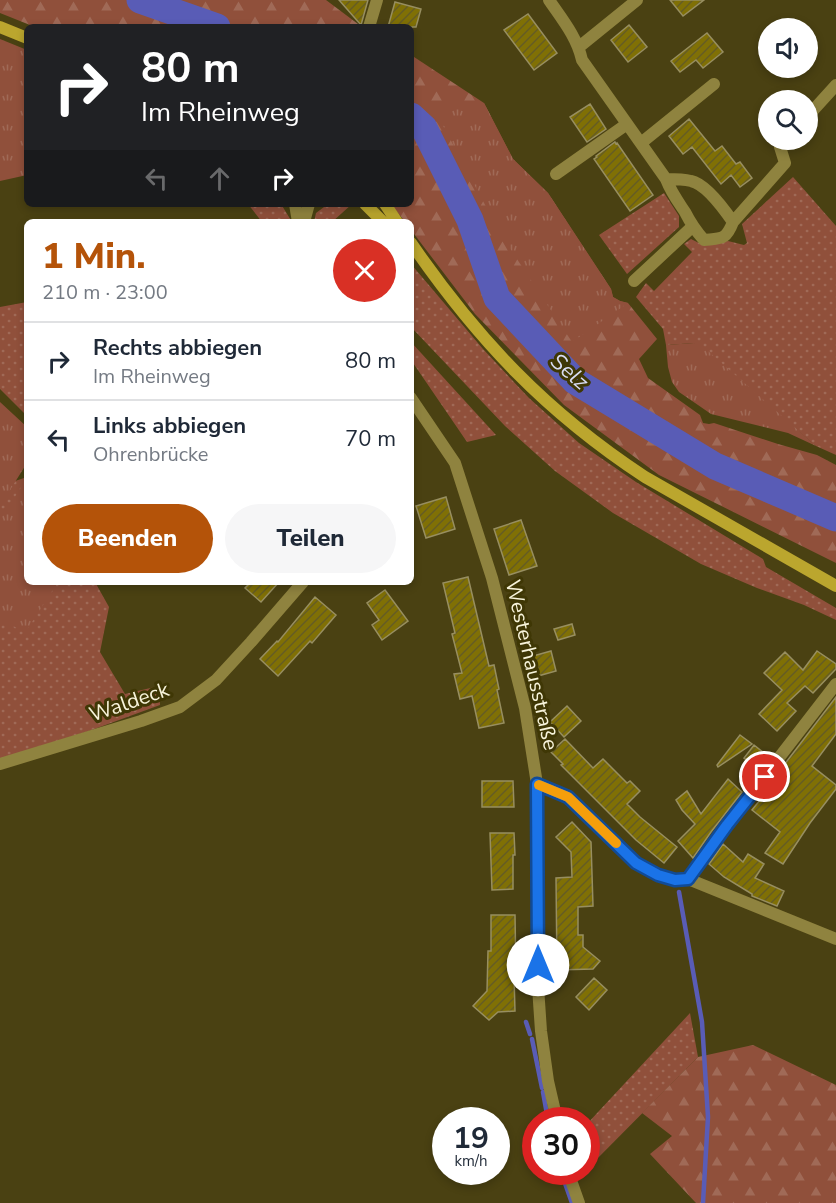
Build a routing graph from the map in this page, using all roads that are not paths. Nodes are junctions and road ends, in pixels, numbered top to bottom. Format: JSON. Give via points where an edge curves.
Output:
{"nodes":[{"id":1,"x":378,"y":0,"type":"edge"},
{"id":2,"x":549,"y":0,"type":"edge"},
{"id":3,"x":637,"y":0,"type":"edge"},
{"id":4,"x":370,"y":24,"type":"edge"},
{"id":5,"x":0,"y":27,"type":"edge"},
{"id":6,"x":24,"y":37,"type":"edge"},
{"id":7,"x":579,"y":47,"type":"junction"},
{"id":8,"x":714,"y":84,"type":"dead end"},
{"id":9,"x":836,"y":85,"type":"edge"},
{"id":10,"x":818,"y":105,"type":"edge"},
{"id":11,"x":627,"y":124,"type":"junction"},
{"id":12,"x":641,"y":143,"type":"junction"},
{"id":13,"x":781,"y":150,"type":"edge"},
{"id":14,"x":556,"y":174,"type":"dead end"},
{"id":15,"x":666,"y":179,"type":"junction"},
{"id":16,"x":368,"y":207,"type":"edge"},
{"id":17,"x":380,"y":219,"type":"edge"},
{"id":18,"x":733,"y":222,"type":"junction"},
{"id":19,"x":692,"y":227,"type":"junction"},
{"id":20,"x":414,"y":247,"type":"edge"},
{"id":21,"x":414,"y":255,"type":"edge"},
{"id":22,"x":435,"y":278,"type":"junction"},
{"id":23,"x":634,"y":281,"type":"dead end"},
{"id":24,"x":414,"y":402,"type":"edge"},
{"id":25,"x":300,"y":585,"type":"edge"},
{"id":26,"x":836,"y":586,"type":"edge"},
{"id":27,"x":836,"y":684,"type":"edge"},
{"id":28,"x":0,"y":764,"type":"edge"},
{"id":29,"x":537,"y":784,"type":"junction"},
{"id":30,"x":688,"y":879,"type":"junction"},
{"id":31,"x":836,"y":939,"type":"edge"},
{"id":32,"x":554,"y":1107,"type":"edge"},
{"id":33,"x":573,"y":1185,"type":"edge"},
{"id":34,"x":579,"y":1203,"type":"edge"}],
"edges":[{"from":1,"to":4,"type":"street"},
{"from":2,"to":7,"type":"street"},
{"from":3,"to":7,"type":"street"},
{"from":5,"to":6,"type":"main road"},
{"from":7,"to":11,"type":"street","via":[[582,60]]},
{"from":8,"to":12,"type":"street"},
{"from":9,"to":10,"type":"street"},
{"from":11,"to":12,"type":"street"},
{"from":11,"to":14,"type":"street"},
{"from":12,"to":15,"type":"street"},
{"from":13,"to":18,"type":"street","via":[[785,163]]},
{"from":15,"to":18,"type":"street","via":[[700,185]]},
{"from":15,"to":19,"type":"street"},
{"from":16,"to":17,"type":"main road"},
{"from":18,"to":19,"type":"street","via":[[729,234],[721,238],[704,240]]},
{"from":19,"to":23,"type":"street"},
{"from":20,"to":22,"type":"main road"},
{"from":21,"to":22,"type":"main road"},
{"from":22,"to":26,"type":"main road","via":[[512,369],[589,437],[645,477]]},
{"from":24,"to":29,"type":"street","name":"Westerhausstraße","via":[[455,462],[492,578],[525,708]]},
{"from":25,"to":28,"type":"street","name":"Waldeck","via":[[216,680],[180,707]]},
{"from":27,"to":30,"type":"street"},
{"from":29,"to":30,"type":"street","via":[[568,797],[636,863],[658,875]]},
{"from":29,"to":32,"type":"street","name":"Westerhausstraße","via":[[538,987]]},
{"from":30,"to":31,"type":"street"},
{"from":33,"to":34,"type":"street"}]}
